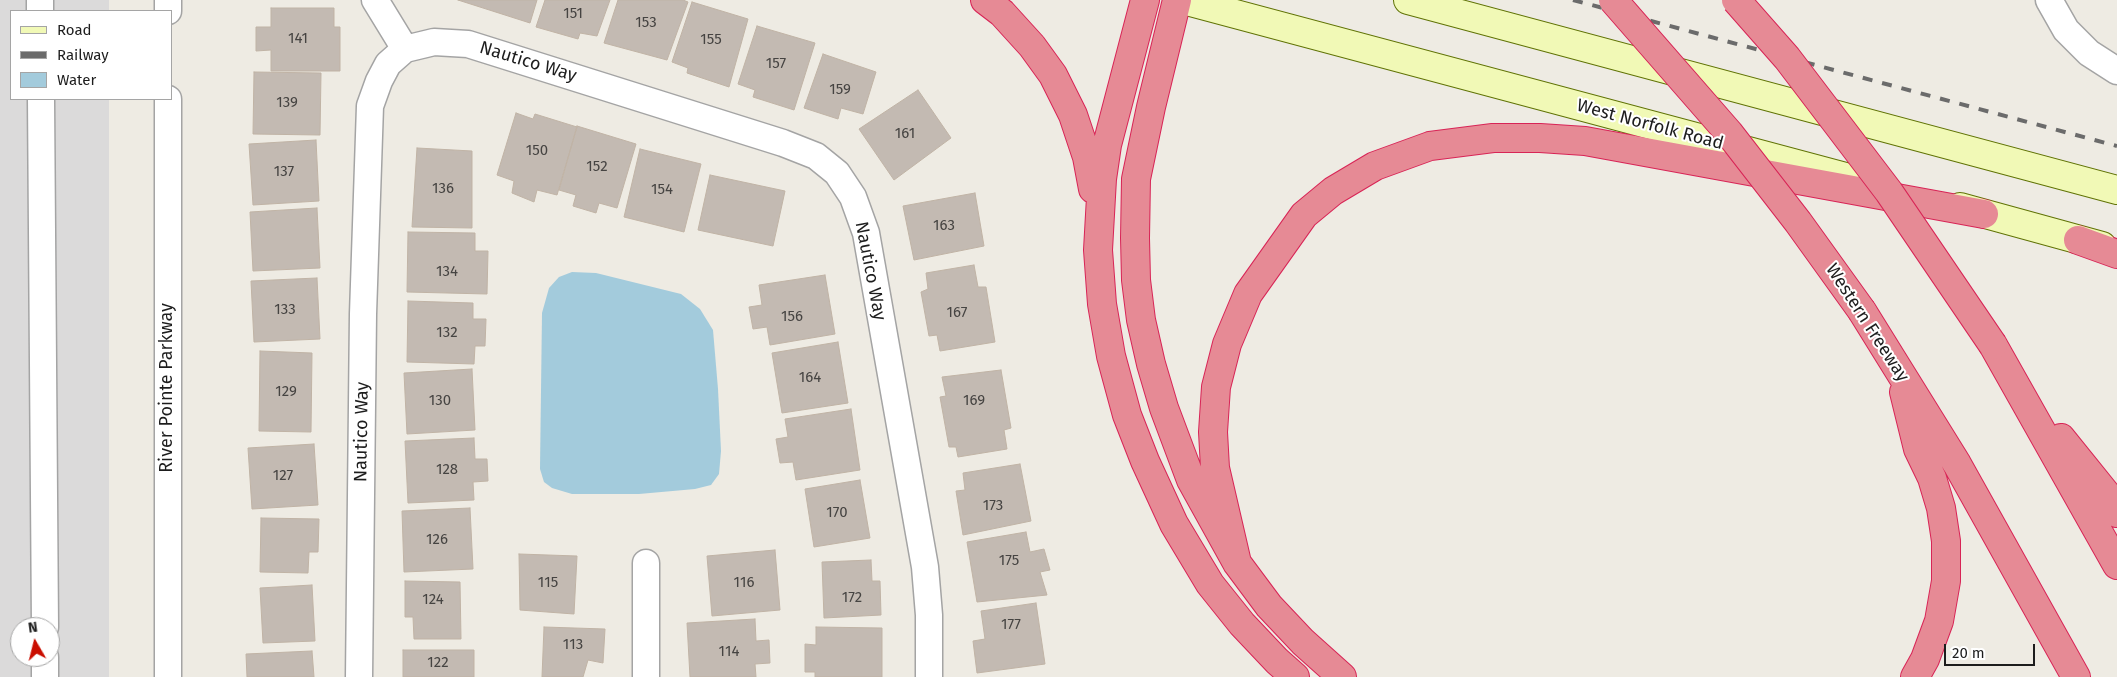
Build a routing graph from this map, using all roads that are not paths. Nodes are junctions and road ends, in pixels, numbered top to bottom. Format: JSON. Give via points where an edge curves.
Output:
{"nodes":[{"id":1,"x":375,"y":0,"type":"edge"},
{"id":2,"x":985,"y":0,"type":"edge"},
{"id":3,"x":1145,"y":0,"type":"edge"},
{"id":4,"x":1177,"y":0,"type":"edge"},
{"id":5,"x":1183,"y":0,"type":"edge"},
{"id":6,"x":1408,"y":0,"type":"edge"},
{"id":7,"x":1613,"y":0,"type":"edge"},
{"id":8,"x":1736,"y":0,"type":"edge"},
{"id":9,"x":2049,"y":0,"type":"edge"},
{"id":10,"x":405,"y":49,"type":"junction"},
{"id":11,"x":2117,"y":71,"type":"edge"},
{"id":12,"x":41,"y":100,"type":"edge"},
{"id":13,"x":168,"y":100,"type":"edge"},
{"id":14,"x":2117,"y":190,"type":"edge"},
{"id":15,"x":1984,"y":214,"type":"junction"},
{"id":16,"x":1098,"y":220,"type":"junction"},
{"id":17,"x":2078,"y":240,"type":"junction"},
{"id":18,"x":2117,"y":250,"type":"edge"},
{"id":19,"x":2117,"y":254,"type":"edge"},
{"id":20,"x":1898,"y":369,"type":"junction"},
{"id":21,"x":2016,"y":384,"type":"junction"},
{"id":22,"x":2117,"y":513,"type":"edge"},
{"id":23,"x":646,"y":563,"type":"dead end"},
{"id":24,"x":1237,"y":564,"type":"junction"},
{"id":25,"x":2117,"y":565,"type":"edge"},
{"id":26,"x":45,"y":617,"type":"edge"},
{"id":27,"x":168,"y":677,"type":"edge"},
{"id":28,"x":359,"y":677,"type":"edge"},
{"id":29,"x":646,"y":677,"type":"edge"},
{"id":30,"x":929,"y":677,"type":"edge"},
{"id":31,"x":1295,"y":677,"type":"edge"},
{"id":32,"x":1342,"y":677,"type":"edge"},
{"id":33,"x":1915,"y":677,"type":"edge"},
{"id":34,"x":2076,"y":677,"type":"edge"}],
"edges":[{"from":1,"to":10,"type":"street"},
{"from":2,"to":16,"type":"highway","via":[[1002,13],[1032,46],[1053,75],[1073,115],[1087,158]]},
{"from":3,"to":16,"type":"highway","via":[[1107,145]]},
{"from":4,"to":24,"type":"highway","via":[[1136,178],[1136,280],[1143,329],[1164,408],[1191,480]]},
{"from":5,"to":15,"type":"street","name":"West Norfolk Road"},
{"from":6,"to":14,"type":"street"},
{"from":7,"to":20,"type":"highway","name":"Western Freeway","bridge":true,"via":[[1729,133],[1798,222],[1862,311]]},
{"from":8,"to":21,"type":"highway","bridge":true,"via":[[1884,184]]},
{"from":9,"to":11,"type":"street","via":[[2072,35],[2089,53]]},
{"from":10,"to":28,"type":"street","name":"Nautico Way","via":[[388,64],[370,106],[363,314]]},
{"from":10,"to":30,"type":"street","name":"Nautico Way","via":[[434,42],[468,44],[783,143],[816,156],[838,173],[853,197],[866,233],[925,567]]},
{"from":12,"to":26,"type":"street"},
{"from":13,"to":27,"type":"street","name":"River Pointe Parkway"},
{"from":15,"to":17,"type":"street","name":"West Norfolk Road"},
{"from":15,"to":24,"type":"highway","via":[[1585,141],[1493,138],[1430,146],[1375,166],[1333,191],[1304,214],[1248,294],[1227,344],[1216,387],[1213,432],[1215,468]]},
{"from":16,"to":31,"type":"highway","via":[[1102,304],[1111,356],[1127,415],[1145,461],[1174,524],[1210,584],[1242,624]]},
{"from":17,"to":18,"type":"street","name":"West Norfolk Road"},
{"from":17,"to":19,"type":"highway"},
{"from":20,"to":33,"type":"highway","via":[[1918,449],[1932,478],[1941,508],[1946,541],[1946,581],[1939,621]]},
{"from":20,"to":34,"type":"highway","name":"Western Freeway","via":[[1957,464]]},
{"from":21,"to":22,"type":"highway","via":[[2107,494]]},
{"from":21,"to":25,"type":"highway"},
{"from":23,"to":29,"type":"street"},
{"from":24,"to":32,"type":"highway","via":[[1269,606]]}]}
